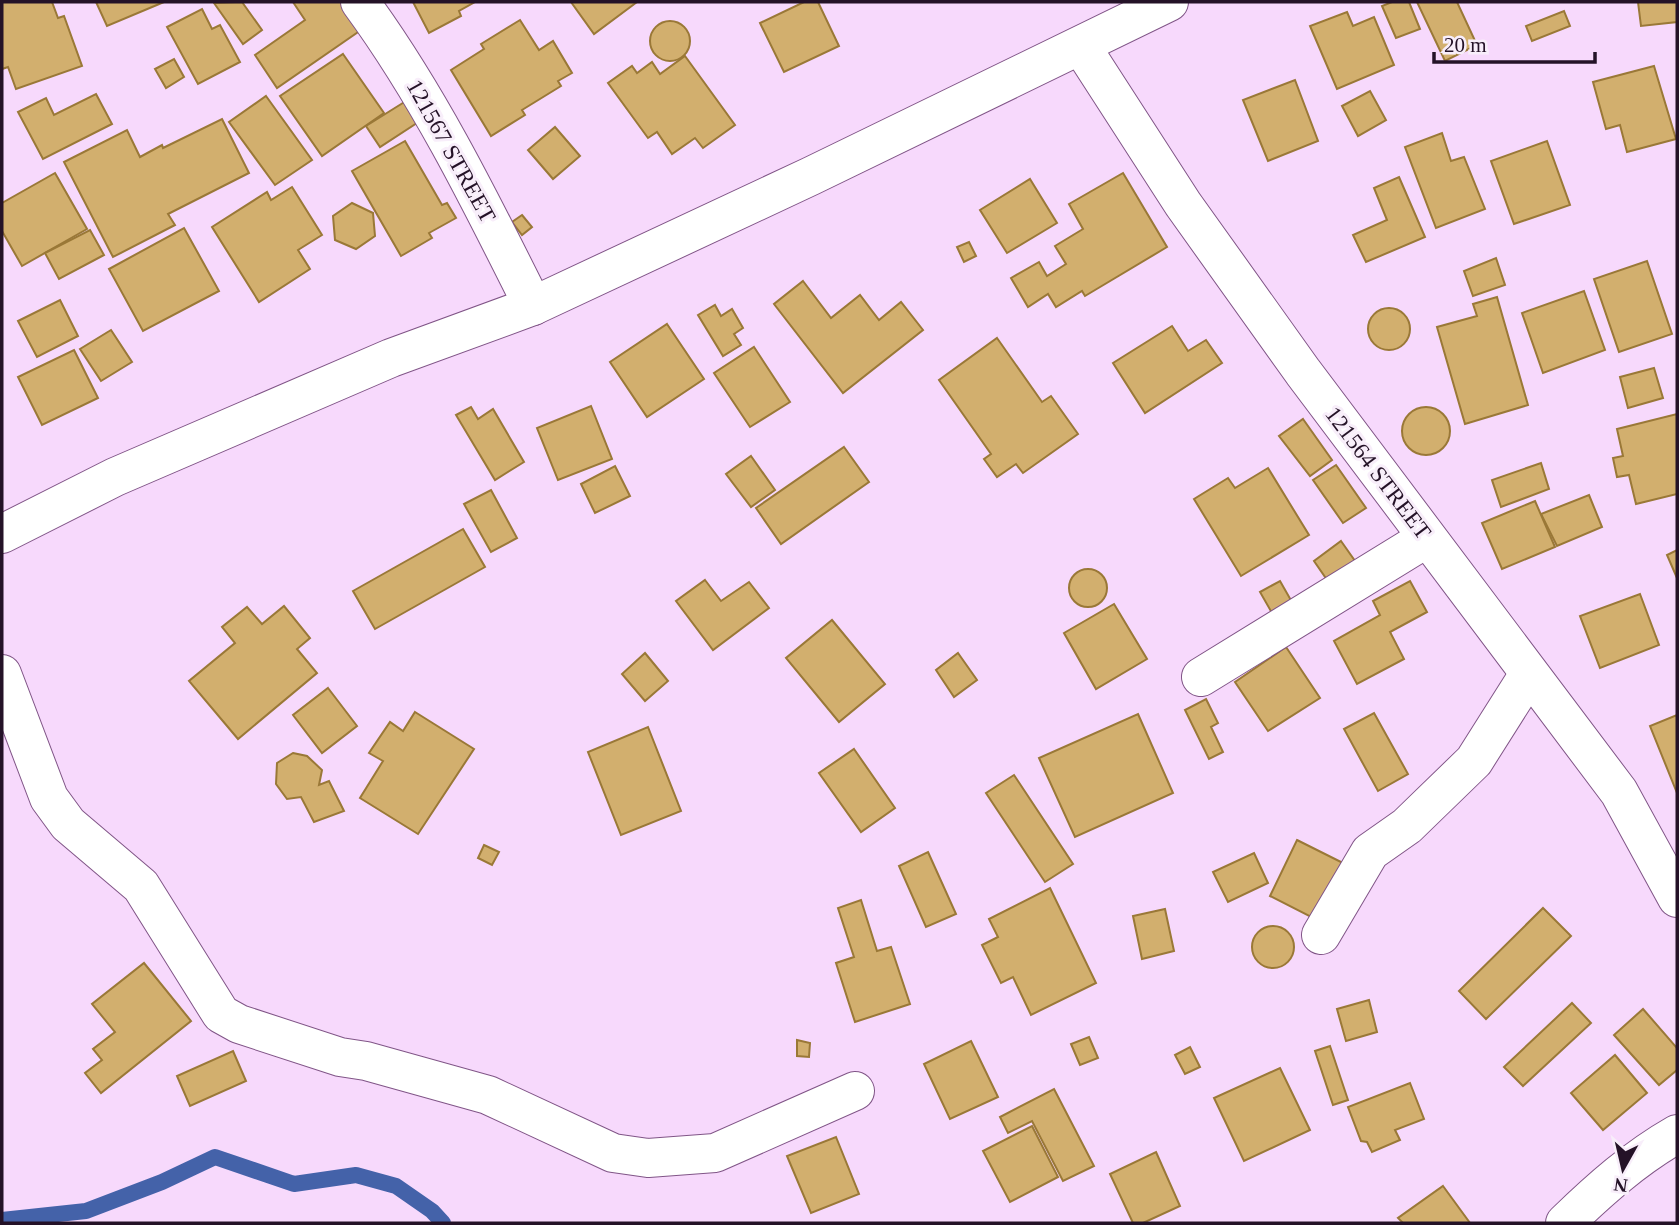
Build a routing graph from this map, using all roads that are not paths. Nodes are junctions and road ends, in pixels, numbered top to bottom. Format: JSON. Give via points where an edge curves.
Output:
{"nodes":[{"id":1,"x":360,"y":2,"type":"edge"},
{"id":2,"x":1168,"y":2,"type":"edge"},
{"id":3,"x":1081,"y":46,"type":"junction"},
{"id":4,"x":533,"y":306,"type":"junction"},
{"id":5,"x":2,"y":534,"type":"edge"},
{"id":6,"x":1427,"y":538,"type":"junction"},
{"id":7,"x":2,"y":674,"type":"edge"},
{"id":8,"x":1529,"y":674,"type":"junction"},
{"id":9,"x":1201,"y":677,"type":"dead end"},
{"id":10,"x":1677,"y":898,"type":"edge"},
{"id":11,"x":1321,"y":935,"type":"dead end"},
{"id":12,"x":855,"y":1091,"type":"dead end"},
{"id":13,"x":1677,"y":1134,"type":"edge"},
{"id":14,"x":1565,"y":1223,"type":"edge"}],
"edges":[{"from":1,"to":4,"type":"street","name":"121567 STREET","via":[[472,183]]},
{"from":2,"to":3,"type":"street"},
{"from":3,"to":4,"type":"street"},
{"from":3,"to":6,"type":"street","name":"121564 STREET","via":[[1183,204]]},
{"from":4,"to":5,"type":"street","via":[[391,358],[140,466]]},
{"from":6,"to":8,"type":"street","name":"121564 STREET"},
{"from":6,"to":9,"type":"street"},
{"from":7,"to":12,"type":"street","via":[[49,798],[68,824],[141,886],[221,1014],[239,1024],[340,1057],[488,1095],[613,1153],[648,1158],[715,1153]]},
{"from":8,"to":10,"type":"street","name":"121564 STREET","via":[[1619,792]]},
{"from":8,"to":11,"type":"street","via":[[1474,761],[1407,826],[1370,852]]},
{"from":13,"to":14,"type":"street","via":[[1609,1181]]}]}
